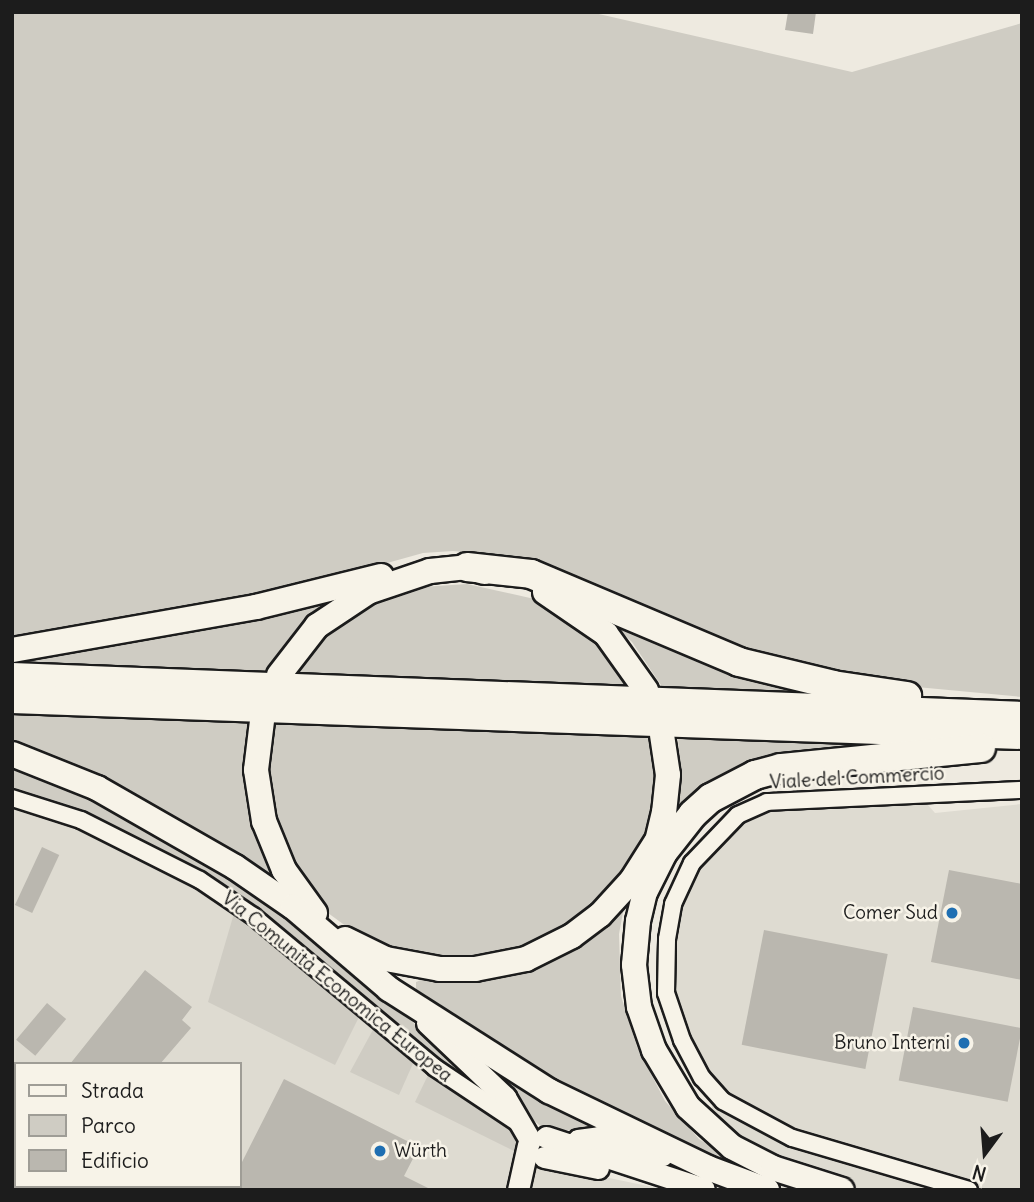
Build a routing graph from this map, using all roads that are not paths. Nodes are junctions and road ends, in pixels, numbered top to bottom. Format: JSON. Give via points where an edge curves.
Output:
{"nodes":[{"id":1,"x":467,"y":567,"type":"junction"},
{"id":2,"x":430,"y":571,"type":"junction"},
{"id":3,"x":12,"y":650,"type":"edge"},
{"id":4,"x":279,"y":675,"type":"dead end"},
{"id":5,"x":12,"y":677,"type":"edge"},
{"id":6,"x":646,"y":690,"type":"dead end"},
{"id":7,"x":12,"y":699,"type":"edge"},
{"id":8,"x":1022,"y":706,"type":"edge"},
{"id":9,"x":1022,"y":716,"type":"edge"},
{"id":10,"x":262,"y":721,"type":"dead end"},
{"id":11,"x":662,"y":735,"type":"dead end"},
{"id":12,"x":1022,"y":736,"type":"edge"},
{"id":13,"x":1022,"y":746,"type":"edge"},
{"id":14,"x":12,"y":754,"type":"edge"},
{"id":15,"x":1022,"y":790,"type":"edge"},
{"id":16,"x":12,"y":798,"type":"edge"},
{"id":17,"x":656,"y":842,"type":"junction"},
{"id":18,"x":644,"y":890,"type":"junction"},
{"id":19,"x":293,"y":907,"type":"junction"},
{"id":20,"x":335,"y":931,"type":"junction"},
{"id":21,"x":370,"y":973,"type":"junction"},
{"id":22,"x":389,"y":989,"type":"junction"},
{"id":23,"x":484,"y":1073,"type":"junction"},
{"id":24,"x":470,"y":1093,"type":"junction"},
{"id":25,"x":548,"y":1144,"type":"junction"},
{"id":26,"x":706,"y":1182,"type":"edge"},
{"id":27,"x":519,"y":1190,"type":"edge"},
{"id":28,"x":768,"y":1190,"type":"edge"},
{"id":29,"x":842,"y":1190,"type":"edge"},
{"id":30,"x":969,"y":1190,"type":"edge"}],
"edges":[{"from":1,"to":2,"type":"main road"},
{"from":1,"to":6,"type":"main road","via":[[540,589],[575,608],[617,645]]},
{"from":1,"to":8,"type":"highway","via":[[531,574],[673,637],[792,677],[915,697]]},
{"from":2,"to":3,"type":"main road","via":[[377,576],[243,609]]},
{"from":2,"to":4,"type":"main road","via":[[383,586],[341,607],[306,638]]},
{"from":5,"to":9,"type":"highway"},
{"from":7,"to":12,"type":"highway"},
{"from":10,"to":20,"type":"main road","via":[[256,770],[264,821],[289,878]]},
{"from":11,"to":17,"type":"main road","via":[[667,775]]},
{"from":13,"to":18,"type":"highway","via":[[781,768],[755,775],[711,797],[693,814],[663,852]]},
{"from":14,"to":19,"type":"main road","via":[[97,789],[164,825]]},
{"from":15,"to":30,"type":"street","name":"Viale del Commercio","via":[[767,802],[738,815],[692,863],[673,904],[667,939],[666,993],[682,1040],[702,1078],[723,1101],[792,1138]]},
{"from":16,"to":24,"type":"street","name":"Via Comunità Economica Europea","via":[[81,820],[200,880],[253,916]]},
{"from":17,"to":18,"type":"main road"},
{"from":17,"to":20,"type":"main road","via":[[632,880],[600,915],[558,945],[526,959],[475,969],[440,969],[386,959]]},
{"from":18,"to":29,"type":"main road","via":[[635,986],[653,1050],[675,1090],[732,1147],[773,1168]]},
{"from":19,"to":20,"type":"main road"},
{"from":19,"to":21,"type":"main road"},
{"from":20,"to":21,"type":"main road"},
{"from":21,"to":22,"type":"main road"},
{"from":22,"to":23,"type":"street"},
{"from":22,"to":26,"type":"main road","via":[[549,1091]]},
{"from":23,"to":24,"type":"street","via":[[480,1090]]},
{"from":23,"to":25,"type":"street"},
{"from":24,"to":25,"type":"street","name":"Via Comunità Economica Europea"},
{"from":25,"to":26,"type":"street"},
{"from":25,"to":26,"type":"street","via":[[614,1140]]},
{"from":25,"to":27,"type":"street"},
{"from":26,"to":28,"type":"main road"}]}
